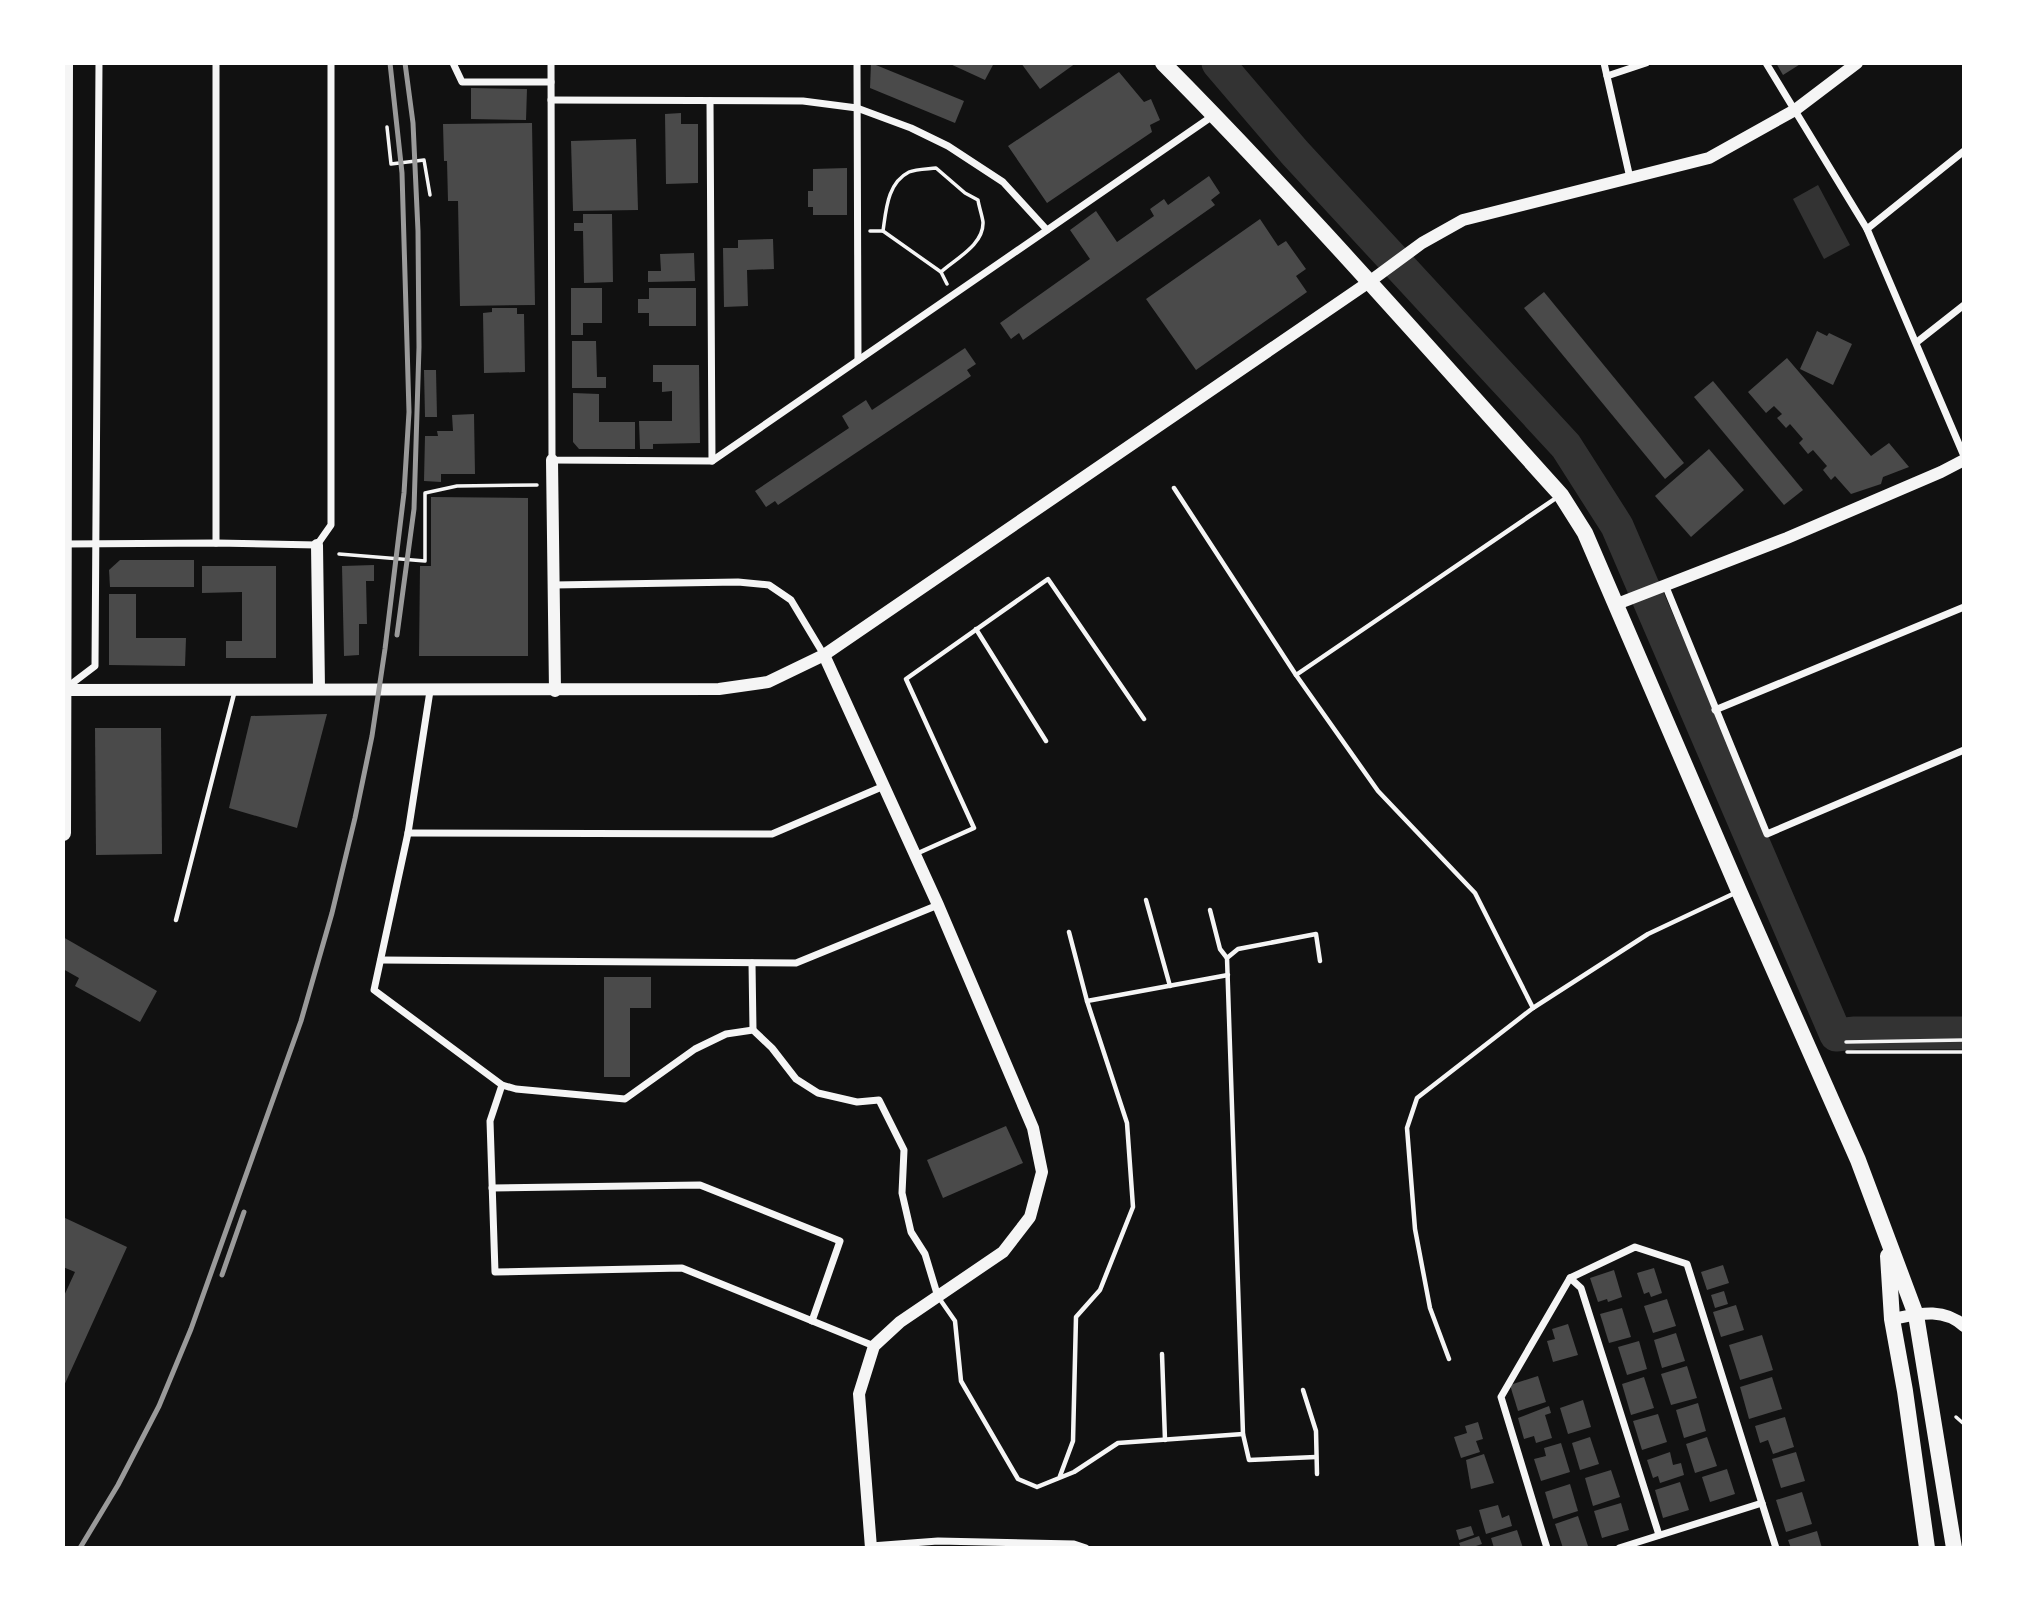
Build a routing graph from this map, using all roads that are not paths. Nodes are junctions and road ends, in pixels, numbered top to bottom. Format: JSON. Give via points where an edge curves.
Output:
{"nodes":[{"id":1,"x":65,"y":63,"type":"edge"},
{"id":2,"x":99,"y":63,"type":"edge"},
{"id":3,"x":216,"y":63,"type":"edge"},
{"id":4,"x":331,"y":63,"type":"edge"},
{"id":5,"x":453,"y":63,"type":"edge"},
{"id":6,"x":551,"y":63,"type":"edge"},
{"id":7,"x":857,"y":63,"type":"edge"},
{"id":8,"x":1163,"y":63,"type":"edge"},
{"id":9,"x":1604,"y":63,"type":"edge"},
{"id":10,"x":1646,"y":63,"type":"edge"},
{"id":11,"x":1766,"y":63,"type":"edge"},
{"id":12,"x":1857,"y":63,"type":"edge"},
{"id":13,"x":1607,"y":76,"type":"junction"},
{"id":14,"x":551,"y":82,"type":"junction"},
{"id":15,"x":551,"y":100,"type":"junction"},
{"id":16,"x":710,"y":101,"type":"junction"},
{"id":17,"x":857,"y":108,"type":"junction"},
{"id":18,"x":1795,"y":110,"type":"junction"},
{"id":19,"x":1214,"y":114,"type":"junction"},
{"id":20,"x":1964,"y":151,"type":"edge"},
{"id":21,"x":1630,"y":178,"type":"junction"},
{"id":22,"x":1867,"y":229,"type":"junction"},
{"id":23,"x":1046,"y":230,"type":"junction"},
{"id":24,"x":1374,"y":277,"type":"junction"},
{"id":25,"x":1964,"y":305,"type":"edge"},
{"id":26,"x":1917,"y":342,"type":"junction"},
{"id":27,"x":858,"y":360,"type":"junction"},
{"id":28,"x":1964,"y":458,"type":"edge"},
{"id":29,"x":552,"y":460,"type":"junction"},
{"id":30,"x":712,"y":461,"type":"junction"},
{"id":31,"x":1174,"y":488,"type":"dead end"},
{"id":32,"x":1561,"y":495,"type":"junction"},
{"id":33,"x":216,"y":543,"type":"junction"},
{"id":34,"x":64,"y":544,"type":"edge"},
{"id":35,"x":95,"y":544,"type":"junction"},
{"id":36,"x":317,"y":545,"type":"junction"},
{"id":37,"x":554,"y":585,"type":"junction"},
{"id":38,"x":1666,"y":587,"type":"junction"},
{"id":39,"x":1624,"y":602,"type":"junction"},
{"id":40,"x":1964,"y":607,"type":"edge"},
{"id":41,"x":976,"y":629,"type":"junction"},
{"id":42,"x":824,"y":655,"type":"junction"},
{"id":43,"x":1296,"y":674,"type":"junction"},
{"id":44,"x":235,"y":689,"type":"junction"},
{"id":45,"x":319,"y":689,"type":"junction"},
{"id":46,"x":63,"y":690,"type":"edge"},
{"id":47,"x":430,"y":691,"type":"junction"},
{"id":48,"x":555,"y":691,"type":"junction"},
{"id":49,"x":1715,"y":710,"type":"junction"},
{"id":50,"x":1144,"y":719,"type":"dead end"},
{"id":51,"x":1046,"y":741,"type":"dead end"},
{"id":52,"x":1964,"y":750,"type":"edge"},
{"id":53,"x":884,"y":786,"type":"junction"},
{"id":54,"x":63,"y":832,"type":"edge"},
{"id":55,"x":408,"y":833,"type":"junction"},
{"id":56,"x":915,"y":855,"type":"junction"},
{"id":57,"x":1739,"y":891,"type":"junction"},
{"id":58,"x":1146,"y":900,"type":"dead end"},
{"id":59,"x":938,"y":905,"type":"junction"},
{"id":60,"x":1210,"y":910,"type":"dead end"},
{"id":61,"x":176,"y":920,"type":"dead end"},
{"id":62,"x":1069,"y":932,"type":"dead end"},
{"id":63,"x":1227,"y":958,"type":"junction"},
{"id":64,"x":381,"y":960,"type":"junction"},
{"id":65,"x":1320,"y":961,"type":"dead end"},
{"id":66,"x":752,"y":963,"type":"junction"},
{"id":67,"x":1228,"y":975,"type":"junction"},
{"id":68,"x":1170,"y":986,"type":"junction"},
{"id":69,"x":1087,"y":1001,"type":"junction"},
{"id":70,"x":1533,"y":1008,"type":"junction"},
{"id":71,"x":753,"y":1030,"type":"junction"},
{"id":72,"x":502,"y":1085,"type":"junction"},
{"id":73,"x":492,"y":1188,"type":"junction"},
{"id":74,"x":1887,"y":1238,"type":"junction"},
{"id":75,"x":1570,"y":1278,"type":"junction"},
{"id":76,"x":938,"y":1297,"type":"junction"},
{"id":77,"x":1916,"y":1315,"type":"junction"},
{"id":78,"x":1892,"y":1319,"type":"junction"},
{"id":79,"x":812,"y":1321,"type":"junction"},
{"id":80,"x":1964,"y":1326,"type":"edge"},
{"id":81,"x":874,"y":1346,"type":"junction"},
{"id":82,"x":1162,"y":1354,"type":"dead end"},
{"id":83,"x":1449,"y":1359,"type":"dead end"},
{"id":84,"x":1303,"y":1390,"type":"dead end"},
{"id":85,"x":1243,"y":1434,"type":"junction"},
{"id":86,"x":1165,"y":1440,"type":"junction"},
{"id":87,"x":1316,"y":1457,"type":"junction"},
{"id":88,"x":1317,"y":1474,"type":"dead end"},
{"id":89,"x":1060,"y":1476,"type":"junction"},
{"id":90,"x":1762,"y":1503,"type":"junction"},
{"id":91,"x":1659,"y":1535,"type":"junction"},
{"id":92,"x":1021,"y":1546,"type":"edge"},
{"id":93,"x":871,"y":1547,"type":"edge"},
{"id":94,"x":1086,"y":1548,"type":"edge"},
{"id":95,"x":1547,"y":1548,"type":"edge"},
{"id":96,"x":1619,"y":1548,"type":"edge"},
{"id":97,"x":1776,"y":1548,"type":"edge"},
{"id":98,"x":1927,"y":1548,"type":"edge"},
{"id":99,"x":1954,"y":1548,"type":"edge"}],
"edges":[{"from":1,"to":34,"type":"main road"},
{"from":2,"to":35,"type":"street"},
{"from":3,"to":33,"type":"street"},
{"from":4,"to":36,"type":"street","via":[[331,525]]},
{"from":5,"to":14,"type":"street","via":[[462,82]]},
{"from":6,"to":14,"type":"street"},
{"from":7,"to":17,"type":"street"},
{"from":8,"to":19,"type":"main road"},
{"from":9,"to":13,"type":"street"},
{"from":10,"to":13,"type":"street"},
{"from":11,"to":18,"type":"street"},
{"from":12,"to":18,"type":"street"},
{"from":13,"to":21,"type":"street"},
{"from":14,"to":15,"type":"street"},
{"from":15,"to":16,"type":"street"},
{"from":15,"to":29,"type":"street"},
{"from":16,"to":17,"type":"street","via":[[803,101]]},
{"from":16,"to":30,"type":"street"},
{"from":17,"to":23,"type":"street","via":[[948,146],[1003,182]]},
{"from":17,"to":27,"type":"street"},
{"from":18,"to":21,"type":"street","via":[[1709,158]]},
{"from":18,"to":22,"type":"street"},
{"from":19,"to":23,"type":"street"},
{"from":19,"to":24,"type":"main road"},
{"from":20,"to":22,"type":"street"},
{"from":21,"to":24,"type":"street","via":[[1463,220]]},
{"from":22,"to":26,"type":"street"},
{"from":23,"to":27,"type":"street"},
{"from":24,"to":32,"type":"main road"},
{"from":24,"to":42,"type":"street"},
{"from":25,"to":26,"type":"street"},
{"from":26,"to":28,"type":"street"},
{"from":27,"to":30,"type":"street"},
{"from":28,"to":38,"type":"street","via":[[1941,472]]},
{"from":29,"to":30,"type":"street"},
{"from":29,"to":37,"type":"street"},
{"from":31,"to":43,"type":"lane"},
{"from":32,"to":39,"type":"main road"},
{"from":32,"to":43,"type":"lane"},
{"from":33,"to":35,"type":"street"},
{"from":33,"to":36,"type":"street"},
{"from":34,"to":35,"type":"street"},
{"from":34,"to":46,"type":"main road"},
{"from":35,"to":46,"type":"street","via":[[95,666]]},
{"from":36,"to":45,"type":"street"},
{"from":37,"to":42,"type":"street","via":[[769,585],[791,600]]},
{"from":37,"to":48,"type":"street"},
{"from":38,"to":39,"type":"street"},
{"from":38,"to":49,"type":"street"},
{"from":39,"to":57,"type":"main road"},
{"from":40,"to":49,"type":"street"},
{"from":41,"to":50,"type":"lane","via":[[1048,579]]},
{"from":41,"to":51,"type":"lane"},
{"from":41,"to":56,"type":"lane","via":[[906,679],[974,828]]},
{"from":42,"to":48,"type":"street","via":[[768,682],[743,687]]},
{"from":42,"to":53,"type":"street"},
{"from":43,"to":70,"type":"lane","via":[[1378,791],[1475,893]]},
{"from":44,"to":45,"type":"street"},
{"from":44,"to":46,"type":"street"},
{"from":44,"to":61,"type":"lane"},
{"from":45,"to":47,"type":"street"},
{"from":46,"to":54,"type":"main road"},
{"from":47,"to":48,"type":"street"},
{"from":47,"to":55,"type":"street"},
{"from":49,"to":52,"type":"street","via":[[1767,834]]},
{"from":53,"to":55,"type":"street","via":[[772,834]]},
{"from":53,"to":56,"type":"street"},
{"from":55,"to":64,"type":"street"},
{"from":56,"to":59,"type":"street"},
{"from":57,"to":70,"type":"lane","via":[[1648,934]]},
{"from":57,"to":74,"type":"main road","via":[[1858,1160]]},
{"from":58,"to":68,"type":"lane"},
{"from":59,"to":66,"type":"street","via":[[796,964]]},
{"from":59,"to":76,"type":"street","via":[[1033,1128],[1042,1172],[1030,1217],[1003,1252]]},
{"from":60,"to":63,"type":"lane","via":[[1220,949]]},
{"from":62,"to":69,"type":"lane"},
{"from":63,"to":65,"type":"lane","via":[[1238,949],[1316,934]]},
{"from":63,"to":67,"type":"lane"},
{"from":64,"to":66,"type":"street"},
{"from":64,"to":72,"type":"street","via":[[374,990]]},
{"from":66,"to":71,"type":"street"},
{"from":67,"to":68,"type":"lane"},
{"from":67,"to":85,"type":"lane"},
{"from":68,"to":69,"type":"lane"},
{"from":69,"to":89,"type":"lane","via":[[1127,1123],[1133,1208],[1100,1290],[1076,1317],[1073,1441]]},
{"from":70,"to":83,"type":"lane","via":[[1417,1098],[1407,1128],[1415,1230],[1430,1308]]},
{"from":71,"to":72,"type":"street","via":[[726,1034],[695,1049],[625,1099]]},
{"from":71,"to":76,"type":"street","via":[[796,1079],[818,1093],[857,1102],[879,1100],[904,1150],[902,1194],[911,1232],[925,1254]]},
{"from":72,"to":73,"type":"street","via":[[490,1121]]},
{"from":73,"to":79,"type":"street","via":[[495,1272],[682,1268]]},
{"from":73,"to":79,"type":"street","via":[[700,1185],[840,1241]]},
{"from":74,"to":77,"type":"main road"},
{"from":74,"to":78,"type":"main road"},
{"from":75,"to":90,"type":"street","via":[[1635,1247],[1687,1264]]},
{"from":75,"to":91,"type":"street","via":[[1581,1288]]},
{"from":75,"to":95,"type":"street","via":[[1501,1397]]},
{"from":76,"to":81,"type":"street"},
{"from":76,"to":89,"type":"lane","via":[[955,1321],[961,1381],[1018,1479],[1037,1487]]},
{"from":77,"to":78,"type":"street"},
{"from":77,"to":80,"type":"street","via":[[1931,1312],[1954,1317]]},
{"from":77,"to":99,"type":"main road"},
{"from":78,"to":98,"type":"main road"},
{"from":79,"to":81,"type":"street"},
{"from":81,"to":93,"type":"street","via":[[859,1394]]},
{"from":82,"to":86,"type":"lane"},
{"from":84,"to":87,"type":"lane","via":[[1316,1431]]},
{"from":85,"to":86,"type":"lane"},
{"from":85,"to":87,"type":"lane","via":[[1249,1460]]},
{"from":86,"to":89,"type":"lane","via":[[1118,1443]]},
{"from":87,"to":88,"type":"lane"},
{"from":90,"to":91,"type":"street"},
{"from":90,"to":97,"type":"street"},
{"from":91,"to":96,"type":"street"},
{"from":92,"to":93,"type":"street","via":[[938,1541]]},
{"from":92,"to":94,"type":"street","via":[[1074,1544]]}]}
